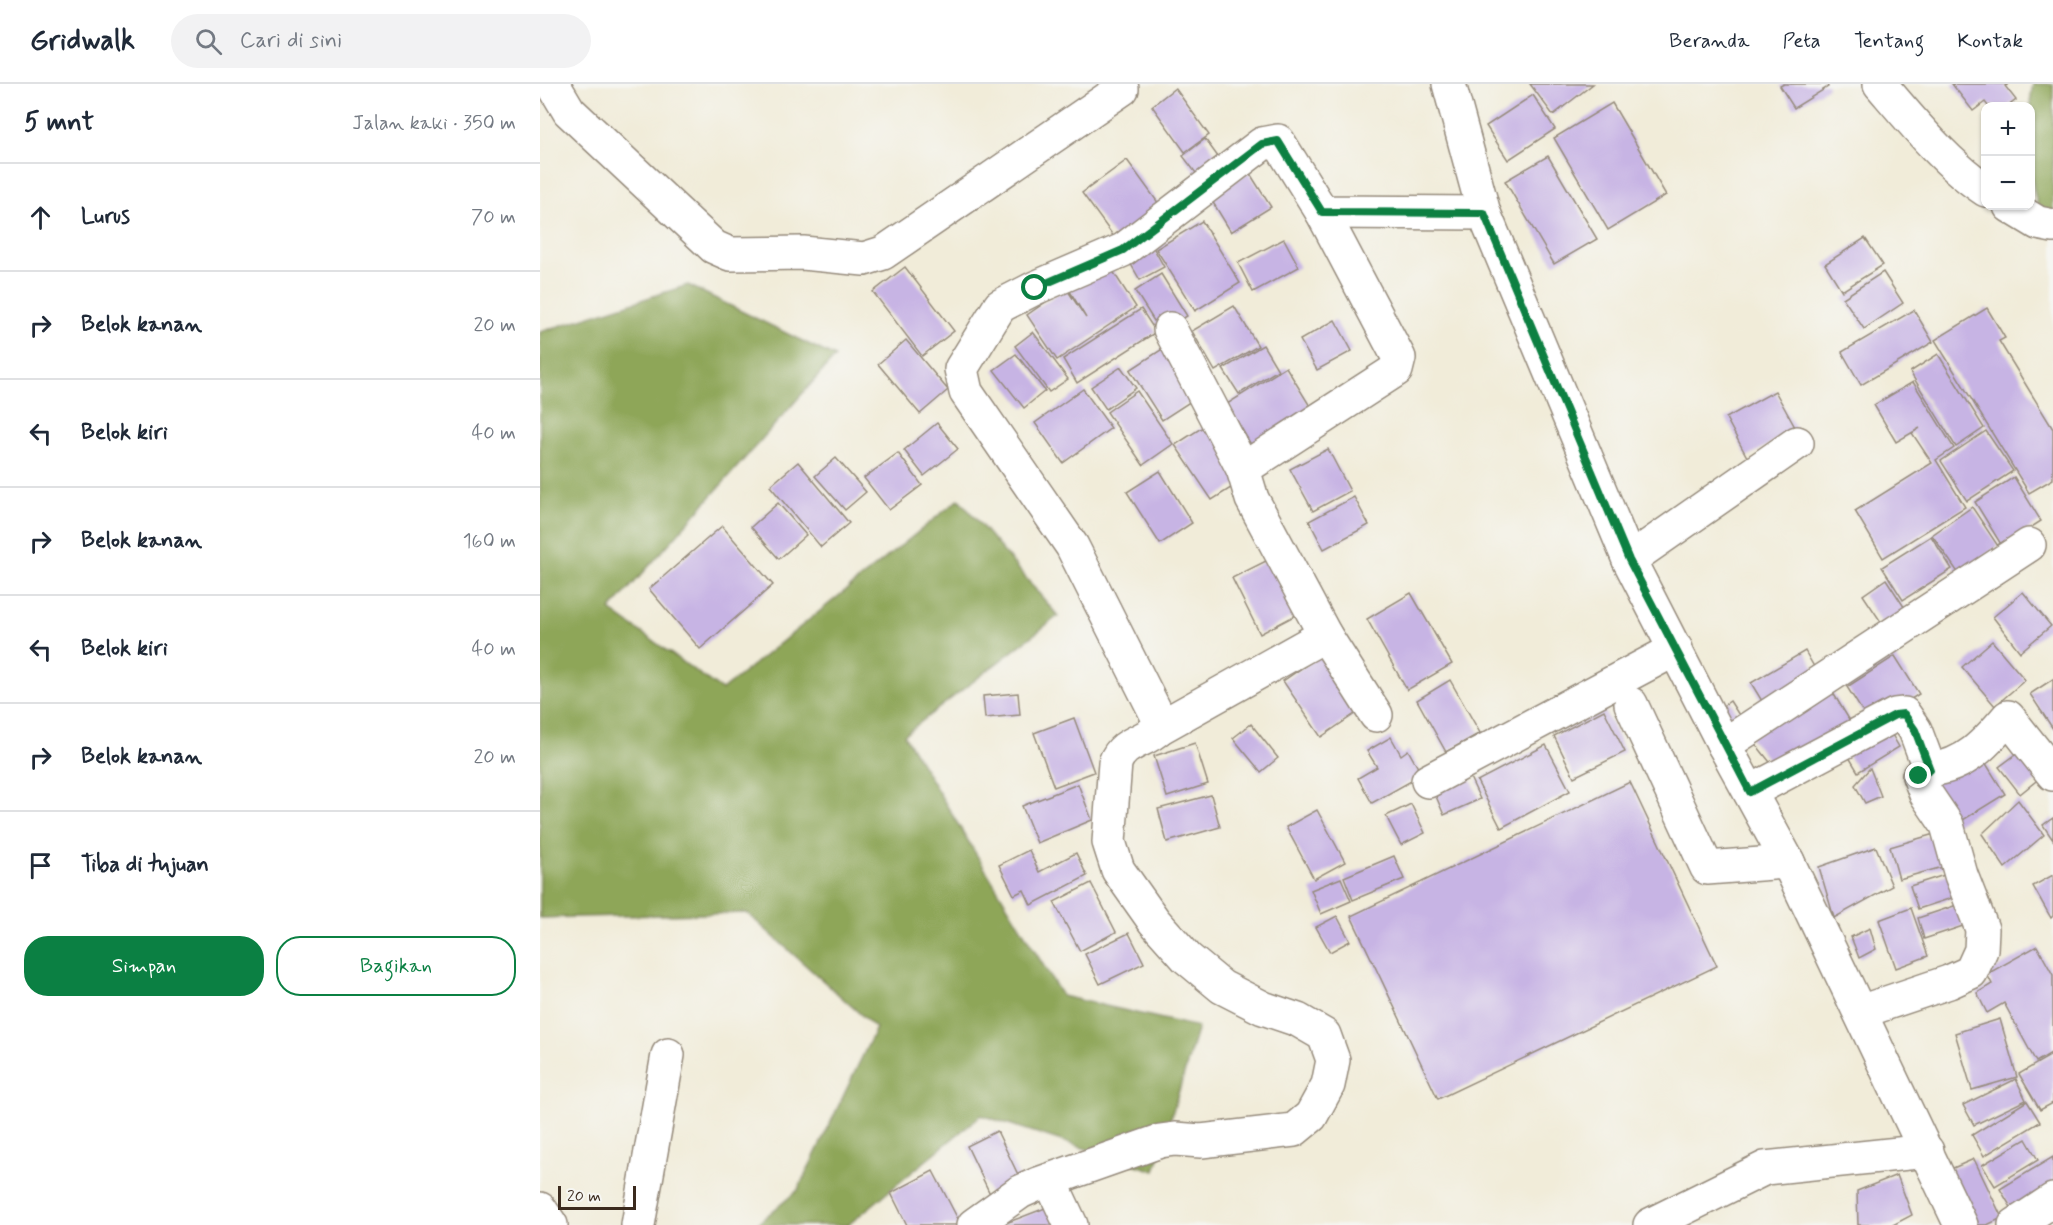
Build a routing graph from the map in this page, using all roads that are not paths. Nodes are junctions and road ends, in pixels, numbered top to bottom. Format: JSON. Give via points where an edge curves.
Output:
{"nodes":[{"id":1,"x":554,"y":84,"type":"edge"},
{"id":2,"x":1449,"y":84,"type":"edge"},
{"id":3,"x":1880,"y":84,"type":"edge"},
{"id":4,"x":1122,"y":89,"type":"dead end"},
{"id":5,"x":1981,"y":187,"type":"edge"},
{"id":6,"x":2017,"y":210,"type":"edge"},
{"id":7,"x":1322,"y":212,"type":"junction"},
{"id":8,"x":1484,"y":213,"type":"junction"},
{"id":9,"x":2053,"y":226,"type":"edge"},
{"id":10,"x":1170,"y":329,"type":"dead end"},
{"id":11,"x":1797,"y":443,"type":"dead end"},
{"id":12,"x":1243,"y":469,"type":"junction"},
{"id":13,"x":2029,"y":545,"type":"dead end"},
{"id":14,"x":1629,"y":560,"type":"junction"},
{"id":15,"x":1325,"y":635,"type":"junction"},
{"id":16,"x":1676,"y":649,"type":"junction"},
{"id":17,"x":1631,"y":704,"type":"dead end"},
{"id":18,"x":1376,"y":715,"type":"dead end"},
{"id":19,"x":1159,"y":728,"type":"junction"},
{"id":20,"x":1724,"y":745,"type":"junction"},
{"id":21,"x":1930,"y":770,"type":"junction"},
{"id":22,"x":2053,"y":774,"type":"edge"},
{"id":23,"x":1428,"y":781,"type":"dead end"},
{"id":24,"x":1750,"y":792,"type":"junction"},
{"id":25,"x":1788,"y":862,"type":"junction"},
{"id":26,"x":1860,"y":1012,"type":"junction"},
{"id":27,"x":668,"y":1055,"type":"dead end"},
{"id":28,"x":1927,"y":1151,"type":"junction"},
{"id":29,"x":1050,"y":1180,"type":"junction"},
{"id":30,"x":2053,"y":1200,"type":"edge"},
{"id":31,"x":540,"y":1209,"type":"edge"},
{"id":32,"x":551,"y":1225,"type":"edge"},
{"id":33,"x":638,"y":1225,"type":"edge"},
{"id":34,"x":974,"y":1225,"type":"edge"},
{"id":35,"x":1071,"y":1225,"type":"edge"},
{"id":36,"x":1650,"y":1225,"type":"edge"},
{"id":37,"x":1961,"y":1225,"type":"edge"},
{"id":38,"x":2015,"y":1225,"type":"edge"}],
"edges":[{"from":1,"to":4,"type":"street","via":[[569,111],[714,247],[730,254],[803,253],[864,259],[883,253]]},
{"from":2,"to":8,"type":"street"},
{"from":3,"to":5,"type":"street"},
{"from":6,"to":9,"type":"street","via":[[2038,223]]},
{"from":7,"to":8,"type":"street"},
{"from":7,"to":12,"type":"street","via":[[1399,358],[1396,370]]},
{"from":7,"to":19,"type":"street","via":[[1278,141],[1262,144],[1123,250],[1000,306],[961,369],[966,392],[1072,546],[1158,717]]},
{"from":8,"to":14,"type":"street"},
{"from":10,"to":12,"type":"street"},
{"from":11,"to":14,"type":"street"},
{"from":12,"to":15,"type":"street","via":[[1252,499]]},
{"from":13,"to":20,"type":"street"},
{"from":14,"to":16,"type":"street"},
{"from":15,"to":18,"type":"street"},
{"from":15,"to":19,"type":"street"},
{"from":16,"to":20,"type":"street"},
{"from":16,"to":23,"type":"street"},
{"from":17,"to":25,"type":"street","via":[[1707,868]]},
{"from":19,"to":29,"type":"street","via":[[1151,736],[1130,743],[1115,763],[1109,842],[1118,870],[1160,928],[1201,971],[1240,998],[1298,1020],[1324,1035],[1333,1060],[1328,1085],[1311,1116],[1294,1130],[1202,1142],[1160,1141]]},
{"from":20,"to":24,"type":"street"},
{"from":21,"to":22,"type":"street","via":[[1965,759],[1983,746],[2008,717]]},
{"from":21,"to":24,"type":"street","via":[[1915,730],[1904,714],[1895,715]]},
{"from":21,"to":26,"type":"street","via":[[1919,776],[1947,825],[1982,929],[1981,950],[1971,972]]},
{"from":24,"to":25,"type":"street"},
{"from":25,"to":26,"type":"street"},
{"from":26,"to":28,"type":"street"},
{"from":27,"to":33,"type":"street"},
{"from":28,"to":36,"type":"street","via":[[1765,1168]]},
{"from":28,"to":37,"type":"street"},
{"from":29,"to":34,"type":"street","via":[[1020,1192]]},
{"from":29,"to":35,"type":"street"},
{"from":30,"to":38,"type":"street"},
{"from":31,"to":32,"type":"street"}]}
